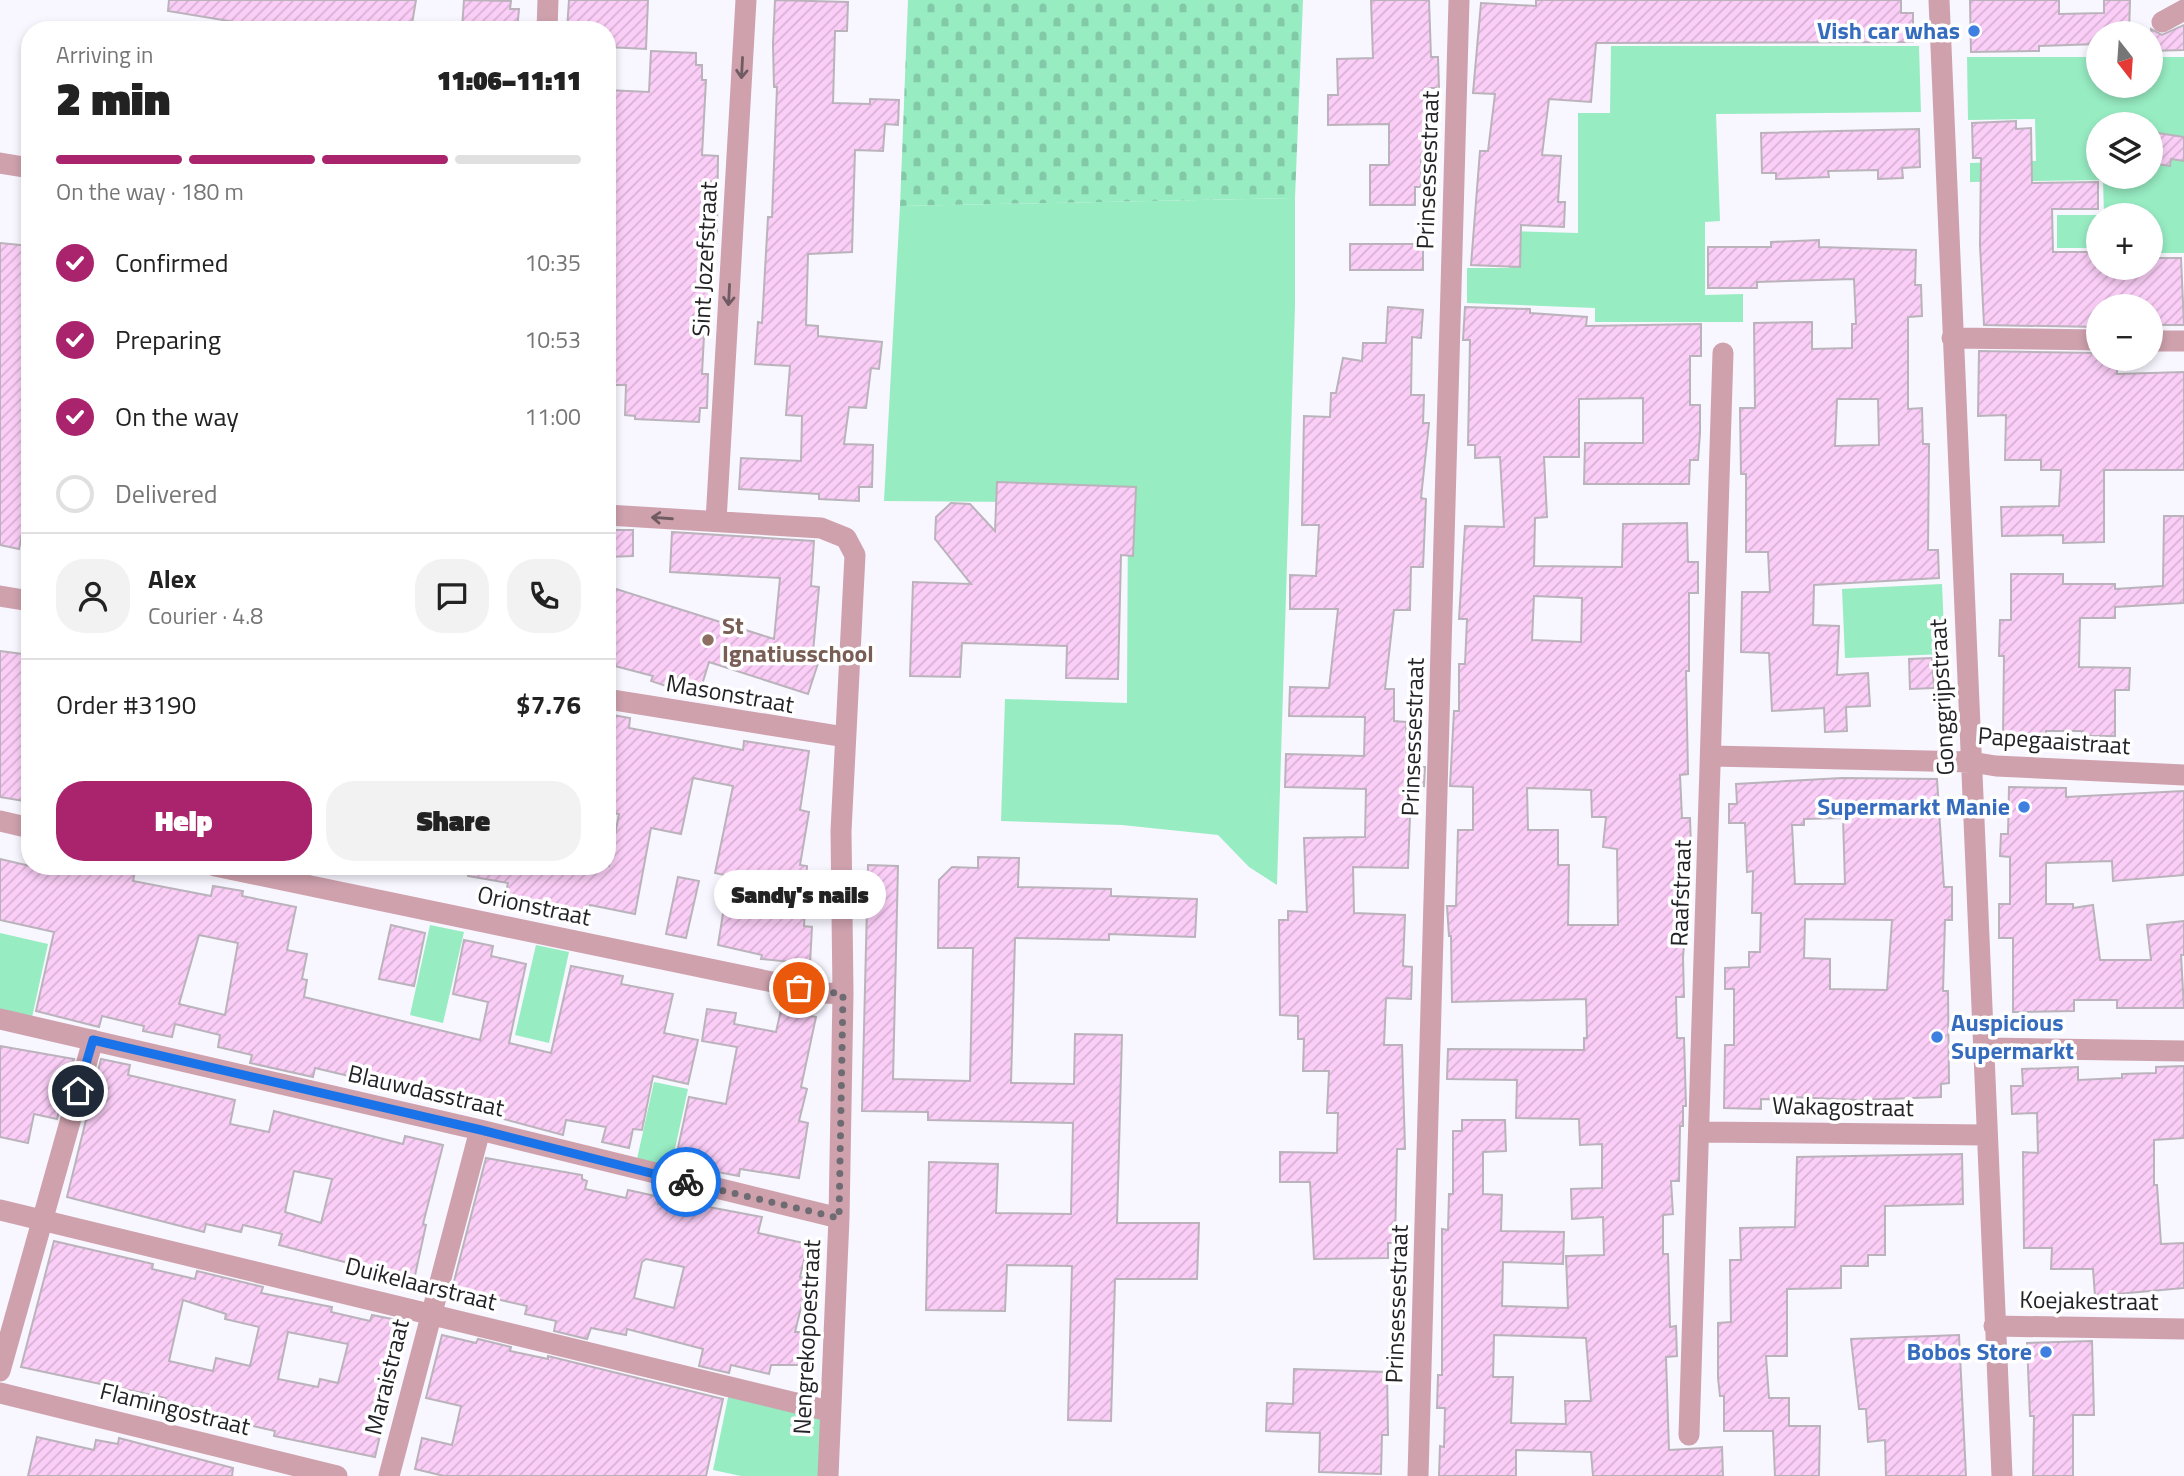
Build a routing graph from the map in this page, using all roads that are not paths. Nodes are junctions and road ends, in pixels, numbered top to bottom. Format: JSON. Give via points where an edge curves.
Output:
{"nodes":[{"id":1,"x":548,"y":0,"type":"edge"},
{"id":2,"x":746,"y":0,"type":"edge"},
{"id":3,"x":1459,"y":0,"type":"edge"},
{"id":4,"x":1939,"y":0,"type":"edge"},
{"id":5,"x":2184,"y":10,"type":"edge"},
{"id":6,"x":547,"y":21,"type":"edge"},
{"id":7,"x":2163,"y":21,"type":"edge"},
{"id":8,"x":0,"y":163,"type":"edge"},
{"id":9,"x":21,"y":166,"type":"edge"},
{"id":10,"x":1952,"y":338,"type":"junction"},
{"id":11,"x":2086,"y":340,"type":"edge"},
{"id":12,"x":2163,"y":341,"type":"edge"},
{"id":13,"x":2184,"y":341,"type":"edge"},
{"id":14,"x":1723,"y":353,"type":"dead end"},
{"id":15,"x":616,"y":515,"type":"edge"},
{"id":16,"x":716,"y":522,"type":"junction"},
{"id":17,"x":0,"y":596,"type":"edge"},
{"id":18,"x":21,"y":600,"type":"edge"},
{"id":19,"x":616,"y":700,"type":"edge"},
{"id":20,"x":845,"y":737,"type":"junction"},
{"id":21,"x":1711,"y":756,"type":"junction"},
{"id":22,"x":1971,"y":762,"type":"junction"},
{"id":23,"x":2184,"y":775,"type":"edge"},
{"id":24,"x":0,"y":821,"type":"edge"},
{"id":25,"x":21,"y":826,"type":"edge"},
{"id":26,"x":258,"y":875,"type":"edge"},
{"id":27,"x":843,"y":994,"type":"junction"},
{"id":28,"x":0,"y":1019,"type":"edge"},
{"id":29,"x":93,"y":1040,"type":"junction"},
{"id":30,"x":1983,"y":1048,"type":"junction"},
{"id":31,"x":2184,"y":1051,"type":"edge"},
{"id":32,"x":481,"y":1130,"type":"junction"},
{"id":33,"x":1700,"y":1132,"type":"junction"},
{"id":34,"x":1986,"y":1135,"type":"junction"},
{"id":35,"x":0,"y":1210,"type":"edge"},
{"id":36,"x":839,"y":1218,"type":"junction"},
{"id":37,"x":40,"y":1220,"type":"junction"},
{"id":38,"x":430,"y":1313,"type":"junction"},
{"id":39,"x":1994,"y":1326,"type":"junction"},
{"id":40,"x":2184,"y":1329,"type":"edge"},
{"id":41,"x":0,"y":1371,"type":"edge"},
{"id":42,"x":0,"y":1393,"type":"edge"},
{"id":43,"x":829,"y":1411,"type":"junction"},
{"id":44,"x":1689,"y":1435,"type":"dead end"},
{"id":45,"x":337,"y":1476,"type":"edge"},
{"id":46,"x":389,"y":1476,"type":"edge"},
{"id":47,"x":828,"y":1476,"type":"edge"},
{"id":48,"x":1418,"y":1476,"type":"edge"},
{"id":49,"x":2002,"y":1476,"type":"edge"}],
"edges":[{"from":1,"to":6,"type":"street"},
{"from":2,"to":16,"type":"street","name":"Sint Jozefstraat","one_way":true},
{"from":3,"to":48,"type":"street","name":"Prinsessestraat"},
{"from":4,"to":10,"type":"street","name":"Gonggrijpstraat"},
{"from":5,"to":7,"type":"street"},
{"from":8,"to":9,"type":"street"},
{"from":10,"to":11,"type":"street"},
{"from":10,"to":22,"type":"street","name":"Gonggrijpstraat"},
{"from":12,"to":13,"type":"street"},
{"from":14,"to":21,"type":"street","name":"Raafstraat"},
{"from":16,"to":15,"type":"street","name":"Nengrekopoestraat","one_way":true},
{"from":16,"to":20,"type":"street","name":"Nengrekopoestraat","via":[[821,528],[846,538],[855,555]]},
{"from":17,"to":18,"type":"street"},
{"from":19,"to":20,"type":"street","name":"Masonstraat"},
{"from":20,"to":27,"type":"street","name":"Nengrekopoestraat"},
{"from":21,"to":22,"type":"street","name":"Papegaaistraat"},
{"from":21,"to":33,"type":"street","name":"Raafstraat"},
{"from":22,"to":23,"type":"street","name":"Papegaaistraat"},
{"from":22,"to":30,"type":"street","name":"Gonggrijpstraat"},
{"from":24,"to":25,"type":"street"},
{"from":26,"to":27,"type":"street","name":"Orionstraat"},
{"from":27,"to":36,"type":"street","name":"Nengrekopoestraat"},
{"from":28,"to":29,"type":"street","name":"Blauwdasstraat"},
{"from":29,"to":32,"type":"street","name":"Blauwdasstraat"},
{"from":29,"to":37,"type":"street"},
{"from":30,"to":31,"type":"street"},
{"from":30,"to":34,"type":"street","name":"Gonggrijpstraat"},
{"from":32,"to":36,"type":"street","name":"Blauwdasstraat"},
{"from":32,"to":38,"type":"street","name":"Maraistraat"},
{"from":33,"to":34,"type":"street","name":"Wakagostraat"},
{"from":33,"to":44,"type":"street","name":"Raafstraat"},
{"from":34,"to":39,"type":"street","name":"Gonggrijpstraat"},
{"from":35,"to":37,"type":"street","name":"Duikelaarstraat"},
{"from":36,"to":43,"type":"street","name":"Nengrekopoestraat"},
{"from":37,"to":38,"type":"street","name":"Duikelaarstraat"},
{"from":37,"to":41,"type":"street"},
{"from":38,"to":43,"type":"street","name":"Duikelaarstraat"},
{"from":38,"to":46,"type":"street","name":"Maraistraat"},
{"from":39,"to":40,"type":"street","name":"Koejakestraat"},
{"from":39,"to":49,"type":"street","name":"Gonggrijpstraat"},
{"from":42,"to":45,"type":"street","name":"Flamingostraat"},
{"from":43,"to":47,"type":"street","name":"Nengrekopoestraat"}]}
